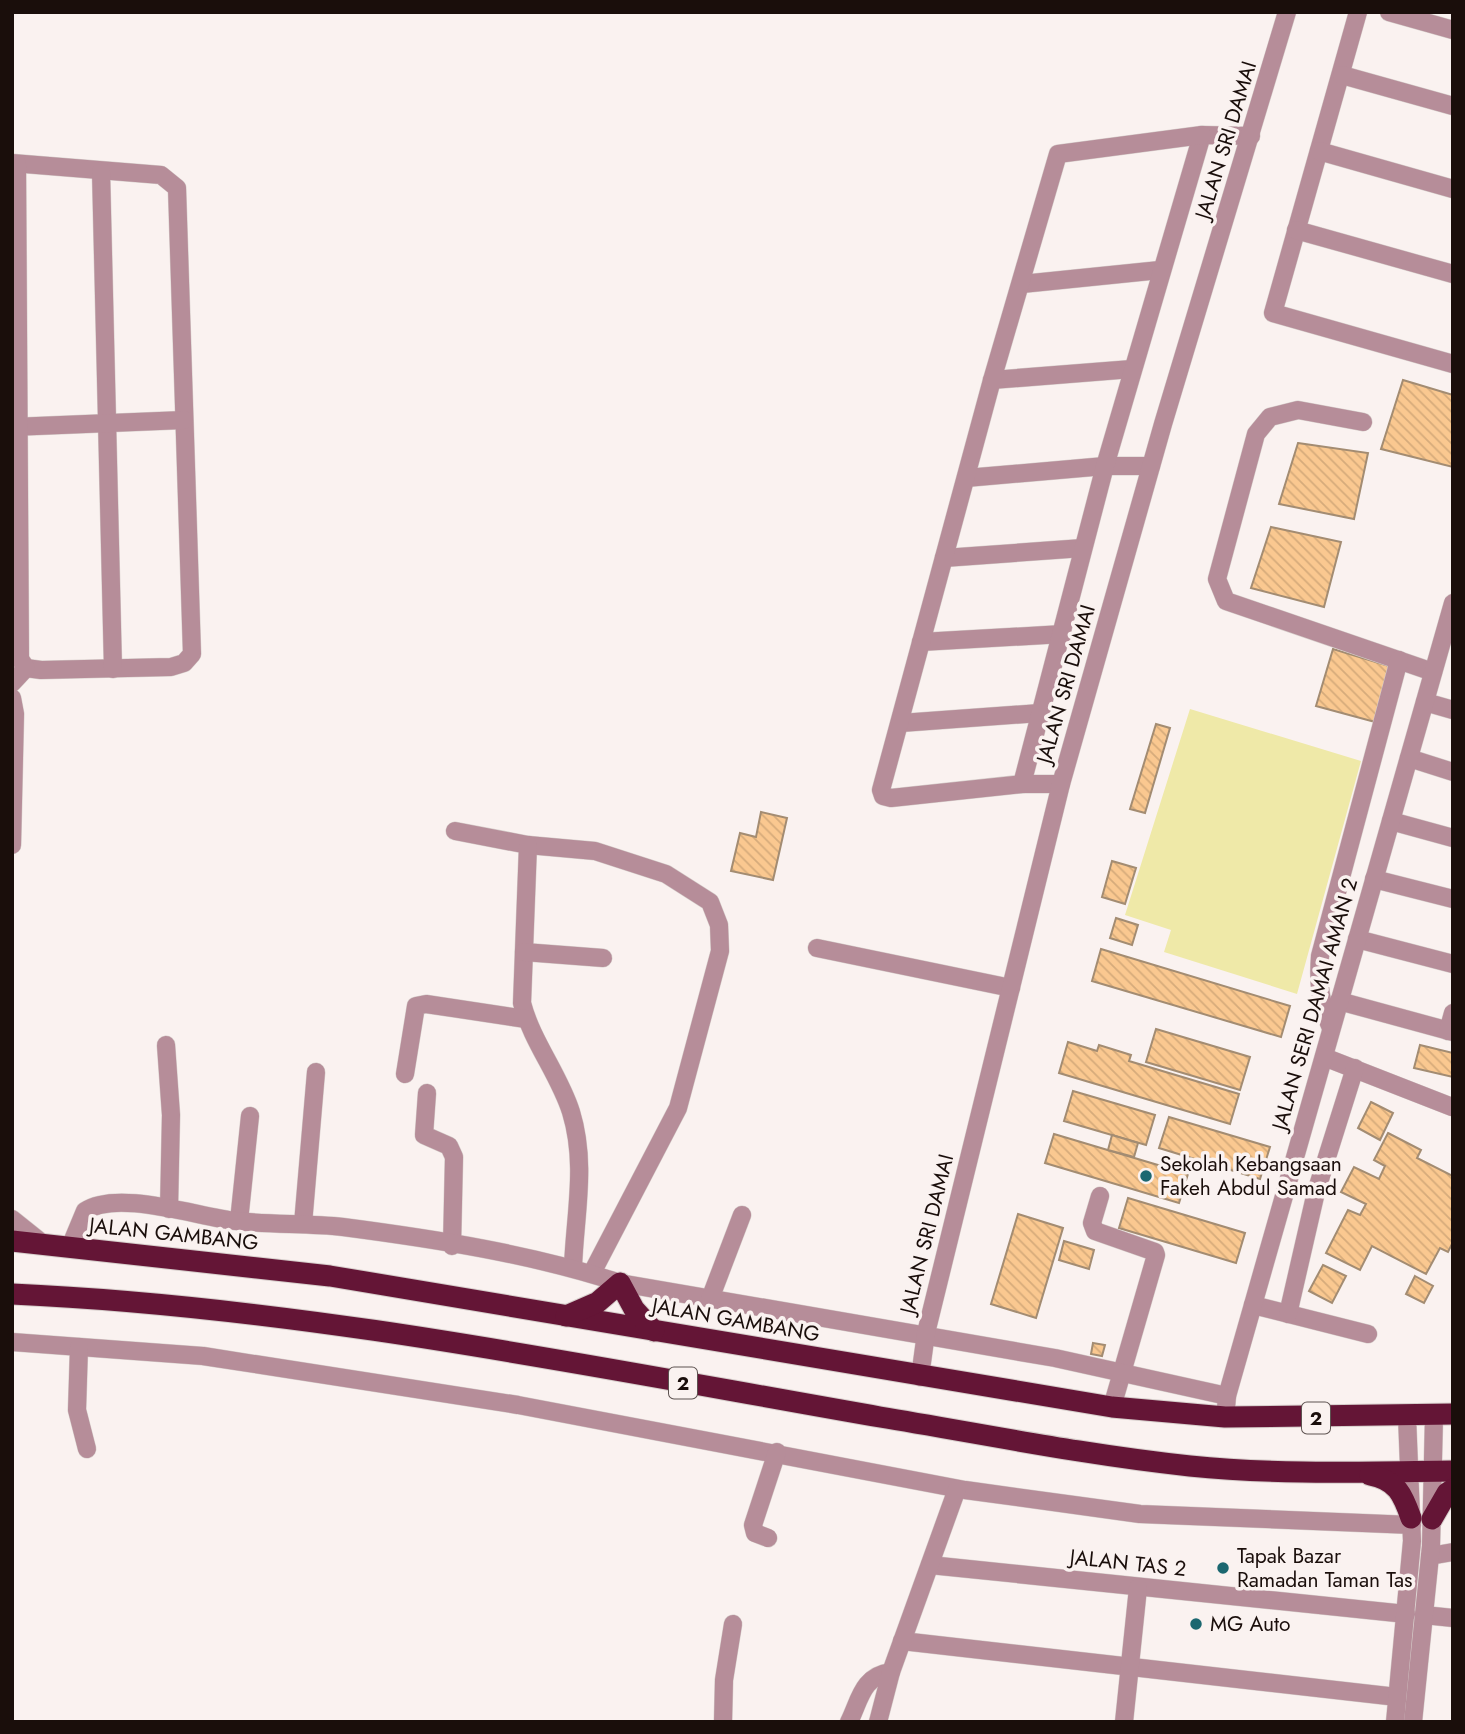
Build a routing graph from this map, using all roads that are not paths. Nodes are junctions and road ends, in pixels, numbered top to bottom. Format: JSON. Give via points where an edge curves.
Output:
{"nodes":[{"id":1,"x":1287,"y":12,"type":"edge"},
{"id":2,"x":1358,"y":12,"type":"edge"},
{"id":3,"x":1389,"y":12,"type":"edge"},
{"id":4,"x":1453,"y":30,"type":"edge"},
{"id":5,"x":1342,"y":75,"type":"junction"},
{"id":6,"x":1453,"y":106,"type":"edge"},
{"id":7,"x":1202,"y":135,"type":"junction"},
{"id":8,"x":1251,"y":136,"type":"junction"},
{"id":9,"x":1319,"y":151,"type":"junction"},
{"id":10,"x":15,"y":164,"type":"edge"},
{"id":11,"x":101,"y":171,"type":"junction"},
{"id":12,"x":1453,"y":189,"type":"edge"},
{"id":13,"x":1296,"y":230,"type":"junction"},
{"id":14,"x":1160,"y":270,"type":"junction"},
{"id":15,"x":1453,"y":274,"type":"edge"},
{"id":16,"x":1022,"y":284,"type":"junction"},
{"id":17,"x":1453,"y":364,"type":"edge"},
{"id":18,"x":1132,"y":369,"type":"junction"},
{"id":19,"x":992,"y":380,"type":"junction"},
{"id":20,"x":184,"y":420,"type":"junction"},
{"id":21,"x":1363,"y":422,"type":"dead end"},
{"id":22,"x":107,"y":423,"type":"junction"},
{"id":23,"x":15,"y":427,"type":"edge"},
{"id":24,"x":1105,"y":466,"type":"junction"},
{"id":25,"x":1151,"y":466,"type":"junction"},
{"id":26,"x":966,"y":478,"type":"junction"},
{"id":27,"x":1083,"y":548,"type":"junction"},
{"id":28,"x":944,"y":558,"type":"junction"},
{"id":29,"x":1453,"y":603,"type":"edge"},
{"id":30,"x":1063,"y":634,"type":"junction"},
{"id":31,"x":1448,"y":638,"type":"edge"},
{"id":32,"x":921,"y":642,"type":"junction"},
{"id":33,"x":1399,"y":660,"type":"junction"},
{"id":34,"x":26,"y":668,"type":"junction"},
{"id":35,"x":113,"y":668,"type":"junction"},
{"id":36,"x":1433,"y":672,"type":"junction"},
{"id":37,"x":12,"y":683,"type":"edge"},
{"id":38,"x":12,"y":698,"type":"edge"},
{"id":39,"x":1425,"y":702,"type":"junction"},
{"id":40,"x":1453,"y":710,"type":"edge"},
{"id":41,"x":1040,"y":713,"type":"junction"},
{"id":42,"x":901,"y":723,"type":"junction"},
{"id":43,"x":1409,"y":758,"type":"junction"},
{"id":44,"x":1453,"y":772,"type":"edge"},
{"id":45,"x":1022,"y":784,"type":"junction"},
{"id":46,"x":1061,"y":784,"type":"junction"},
{"id":47,"x":1391,"y":821,"type":"junction"},
{"id":48,"x":455,"y":831,"type":"dead end"},
{"id":49,"x":1453,"y":838,"type":"edge"},
{"id":50,"x":12,"y":845,"type":"edge"},
{"id":51,"x":528,"y":845,"type":"junction"},
{"id":52,"x":1374,"y":879,"type":"junction"},
{"id":53,"x":1453,"y":899,"type":"edge"},
{"id":54,"x":1357,"y":939,"type":"junction"},
{"id":55,"x":817,"y":948,"type":"dead end"},
{"id":56,"x":524,"y":952,"type":"junction"},
{"id":57,"x":603,"y":958,"type":"dead end"},
{"id":58,"x":1453,"y":964,"type":"edge"},
{"id":59,"x":1011,"y":988,"type":"junction"},
{"id":60,"x":1339,"y":1001,"type":"junction"},
{"id":61,"x":526,"y":1020,"type":"junction"},
{"id":62,"x":1451,"y":1025,"type":"edge"},
{"id":63,"x":1332,"y":1028,"type":"junction"},
{"id":64,"x":166,"y":1045,"type":"dead end"},
{"id":65,"x":1324,"y":1057,"type":"junction"},
{"id":66,"x":1355,"y":1068,"type":"junction"},
{"id":67,"x":316,"y":1072,"type":"dead end"},
{"id":68,"x":405,"y":1074,"type":"dead end"},
{"id":69,"x":427,"y":1093,"type":"dead end"},
{"id":70,"x":1452,"y":1107,"type":"edge"},
{"id":71,"x":250,"y":1116,"type":"dead end"},
{"id":72,"x":1100,"y":1196,"type":"dead end"},
{"id":73,"x":169,"y":1209,"type":"junction"},
{"id":74,"x":742,"y":1215,"type":"dead end"},
{"id":75,"x":12,"y":1219,"type":"edge"},
{"id":76,"x":239,"y":1221,"type":"junction"},
{"id":77,"x":303,"y":1224,"type":"junction"},
{"id":78,"x":12,"y":1241,"type":"edge"},
{"id":79,"x":42,"y":1244,"type":"junction"},
{"id":80,"x":452,"y":1245,"type":"junction"},
{"id":81,"x":70,"y":1247,"type":"junction"},
{"id":82,"x":573,"y":1267,"type":"junction"},
{"id":83,"x":592,"y":1273,"type":"junction"},
{"id":84,"x":620,"y":1283,"type":"junction"},
{"id":85,"x":12,"y":1294,"type":"edge"},
{"id":86,"x":710,"y":1299,"type":"junction"},
{"id":87,"x":1253,"y":1305,"type":"junction"},
{"id":88,"x":1288,"y":1314,"type":"junction"},
{"id":89,"x":564,"y":1317,"type":"junction"},
{"id":90,"x":654,"y":1331,"type":"junction"},
{"id":91,"x":926,"y":1334,"type":"junction"},
{"id":92,"x":1368,"y":1334,"type":"dead end"},
{"id":93,"x":12,"y":1342,"type":"edge"},
{"id":94,"x":79,"y":1346,"type":"junction"},
{"id":95,"x":1121,"y":1373,"type":"junction"},
{"id":96,"x":920,"y":1377,"type":"junction"},
{"id":97,"x":1112,"y":1407,"type":"junction"},
{"id":98,"x":1226,"y":1407,"type":"junction"},
{"id":99,"x":1443,"y":1415,"type":"edge"},
{"id":100,"x":1407,"y":1416,"type":"junction"},
{"id":101,"x":87,"y":1449,"type":"dead end"},
{"id":102,"x":776,"y":1452,"type":"junction"},
{"id":103,"x":1443,"y":1471,"type":"edge"},
{"id":104,"x":1353,"y":1472,"type":"junction"},
{"id":105,"x":1408,"y":1472,"type":"junction"},
{"id":106,"x":957,"y":1489,"type":"junction"},
{"id":107,"x":1453,"y":1489,"type":"edge"},
{"id":108,"x":1418,"y":1521,"type":"junction"},
{"id":109,"x":768,"y":1538,"type":"dead end"},
{"id":110,"x":1453,"y":1552,"type":"edge"},
{"id":111,"x":1430,"y":1556,"type":"junction"},
{"id":112,"x":930,"y":1564,"type":"junction"},
{"id":113,"x":1138,"y":1588,"type":"junction"},
{"id":114,"x":1415,"y":1614,"type":"junction"},
{"id":115,"x":1453,"y":1618,"type":"edge"},
{"id":116,"x":733,"y":1624,"type":"dead end"},
{"id":117,"x":902,"y":1641,"type":"junction"},
{"id":118,"x":1130,"y":1667,"type":"junction"},
{"id":119,"x":891,"y":1672,"type":"junction"},
{"id":120,"x":1397,"y":1697,"type":"junction"},
{"id":121,"x":723,"y":1722,"type":"edge"},
{"id":122,"x":849,"y":1722,"type":"edge"},
{"id":123,"x":878,"y":1722,"type":"edge"},
{"id":124,"x":1124,"y":1722,"type":"edge"},
{"id":125,"x":1395,"y":1722,"type":"edge"},
{"id":126,"x":1413,"y":1722,"type":"edge"}],
"edges":[{"from":1,"to":8,"type":"street","name":"JALAN SRI DAMAI"},
{"from":2,"to":5,"type":"street"},
{"from":3,"to":4,"type":"street"},
{"from":5,"to":6,"type":"street"},
{"from":5,"to":9,"type":"street"},
{"from":7,"to":8,"type":"street"},
{"from":7,"to":14,"type":"street"},
{"from":7,"to":16,"type":"street","via":[[1058,154]]},
{"from":8,"to":25,"type":"street","name":"JALAN SRI DAMAI"},
{"from":9,"to":12,"type":"street"},
{"from":9,"to":13,"type":"street"},
{"from":10,"to":11,"type":"street"},
{"from":10,"to":23,"type":"street"},
{"from":11,"to":20,"type":"street","via":[[161,174],[177,188]]},
{"from":11,"to":22,"type":"street"},
{"from":13,"to":15,"type":"street"},
{"from":13,"to":17,"type":"street","via":[[1273,313]]},
{"from":14,"to":16,"type":"street"},
{"from":14,"to":18,"type":"street"},
{"from":16,"to":19,"type":"street"},
{"from":18,"to":19,"type":"street"},
{"from":18,"to":24,"type":"street"},
{"from":19,"to":26,"type":"street"},
{"from":20,"to":22,"type":"street"},
{"from":20,"to":35,"type":"street","via":[[192,654],[179,665]]},
{"from":21,"to":33,"type":"street","via":[[1298,410],[1270,417],[1256,434],[1217,579],[1226,601]]},
{"from":22,"to":23,"type":"street"},
{"from":22,"to":35,"type":"street"},
{"from":23,"to":34,"type":"street","via":[[20,659]]},
{"from":24,"to":25,"type":"street"},
{"from":24,"to":26,"type":"street"},
{"from":24,"to":27,"type":"street"},
{"from":25,"to":46,"type":"street","name":"JALAN SRI DAMAI"},
{"from":26,"to":28,"type":"street"},
{"from":27,"to":28,"type":"street"},
{"from":27,"to":30,"type":"street"},
{"from":28,"to":32,"type":"street"},
{"from":29,"to":31,"type":"street","name":"JALAN SERI DAMAI AMAN 2"},
{"from":30,"to":32,"type":"street"},
{"from":30,"to":41,"type":"street"},
{"from":31,"to":36,"type":"street","name":"JALAN SERI DAMAI AMAN 2"},
{"from":32,"to":42,"type":"street"},
{"from":33,"to":36,"type":"street"},
{"from":33,"to":63,"type":"street","via":[[1320,957],[1322,1007]]},
{"from":34,"to":35,"type":"street"},
{"from":34,"to":37,"type":"street"},
{"from":36,"to":39,"type":"street","name":"JALAN SERI DAMAI AMAN 2"},
{"from":38,"to":50,"type":"street"},
{"from":39,"to":40,"type":"street"},
{"from":39,"to":43,"type":"street","name":"JALAN SERI DAMAI AMAN 2"},
{"from":41,"to":42,"type":"street"},
{"from":41,"to":45,"type":"street"},
{"from":42,"to":45,"type":"street","via":[[881,793],[891,798]]},
{"from":43,"to":44,"type":"street"},
{"from":43,"to":47,"type":"street","name":"JALAN SERI DAMAI AMAN 2"},
{"from":45,"to":46,"type":"street"},
{"from":46,"to":59,"type":"street","name":"JALAN SRI DAMAI"},
{"from":47,"to":49,"type":"street"},
{"from":47,"to":52,"type":"street","name":"JALAN SERI DAMAI AMAN 2"},
{"from":48,"to":51,"type":"street"},
{"from":51,"to":56,"type":"street"},
{"from":51,"to":83,"type":"street","via":[[595,851],[666,874],[710,902],[719,925],[720,951],[678,1108]]},
{"from":52,"to":53,"type":"street"},
{"from":52,"to":54,"type":"street","name":"JALAN SERI DAMAI AMAN 2"},
{"from":54,"to":58,"type":"street"},
{"from":54,"to":60,"type":"street","name":"JALAN SERI DAMAI AMAN 2"},
{"from":55,"to":59,"type":"street"},
{"from":56,"to":57,"type":"street"},
{"from":56,"to":61,"type":"street"},
{"from":59,"to":91,"type":"street","name":"JALAN SRI DAMAI"},
{"from":60,"to":62,"type":"street"},
{"from":60,"to":63,"type":"street","name":"JALAN SERI DAMAI AMAN 2"},
{"from":61,"to":68,"type":"street","via":[[416,1006]]},
{"from":61,"to":82,"type":"street","via":[[565,1094],[580,1149]]},
{"from":63,"to":65,"type":"street","name":"JALAN SERI DAMAI AMAN 2"},
{"from":64,"to":73,"type":"street","via":[[171,1115]]},
{"from":65,"to":66,"type":"street"},
{"from":65,"to":87,"type":"street","name":"JALAN SERI DAMAI AMAN 2"},
{"from":66,"to":70,"type":"street"},
{"from":66,"to":88,"type":"street","via":[[1316,1192]]},
{"from":67,"to":77,"type":"street"},
{"from":69,"to":80,"type":"street","via":[[424,1135],[449,1146],[454,1157]]},
{"from":71,"to":76,"type":"street"},
{"from":72,"to":95,"type":"street","via":[[1092,1223],[1095,1231],[1156,1255]]},
{"from":73,"to":76,"type":"street"},
{"from":73,"to":81,"type":"street","via":[[92,1206],[80,1219]]},
{"from":74,"to":86,"type":"street"},
{"from":75,"to":79,"type":"street"},
{"from":76,"to":77,"type":"street"},
{"from":77,"to":80,"type":"street"},
{"from":78,"to":79,"type":"highway","name":"JALAN GAMBANG","number":"2"},
{"from":79,"to":81,"type":"highway","name":"JALAN GAMBANG","number":"2"},
{"from":80,"to":82,"type":"street"},
{"from":81,"to":89,"type":"highway","name":"JALAN GAMBANG","number":"2","via":[[330,1276]]},
{"from":82,"to":83,"type":"street"},
{"from":83,"to":84,"type":"street"},
{"from":84,"to":86,"type":"street"},
{"from":84,"to":89,"type":"highway","via":[[598,1302]]},
{"from":84,"to":90,"type":"highway","via":[[634,1309]]},
{"from":85,"to":104,"type":"highway","number":"2","via":[[274,1316],[1101,1454],[1193,1466]]},
{"from":86,"to":91,"type":"street"},
{"from":87,"to":88,"type":"street"},
{"from":87,"to":98,"type":"street","name":"JALAN SERI DAMAI AMAN 2"},
{"from":88,"to":92,"type":"street"},
{"from":89,"to":90,"type":"highway","name":"JALAN GAMBANG","number":"2"},
{"from":90,"to":96,"type":"highway","name":"JALAN GAMBANG","number":"2"},
{"from":91,"to":95,"type":"street"},
{"from":91,"to":96,"type":"street","name":"JALAN SRI DAMAI"},
{"from":93,"to":94,"type":"street"},
{"from":94,"to":101,"type":"street","via":[[76,1410]]},
{"from":94,"to":102,"type":"street","via":[[203,1356],[518,1405]]},
{"from":95,"to":97,"type":"street"},
{"from":95,"to":98,"type":"street"},
{"from":96,"to":97,"type":"highway","name":"JALAN GAMBANG","number":"2"},
{"from":97,"to":98,"type":"highway","name":"JALAN GAMBANG","number":"2"},
{"from":98,"to":100,"type":"highway","name":"JALAN GAMBANG","number":"2"},
{"from":99,"to":100,"type":"highway","name":"JALAN GAMBANG","number":"2"},
{"from":99,"to":103,"type":"street"},
{"from":100,"to":105,"type":"street"},
{"from":102,"to":106,"type":"street"},
{"from":102,"to":109,"type":"street","via":[[752,1525],[755,1533]]},
{"from":103,"to":105,"type":"highway","number":"2"},
{"from":103,"to":108,"type":"street"},
{"from":104,"to":105,"type":"highway","number":"2"},
{"from":104,"to":108,"type":"highway","via":[[1394,1483]]},
{"from":105,"to":108,"type":"street"},
{"from":106,"to":108,"type":"street","via":[[1187,1518]]},
{"from":106,"to":112,"type":"street"},
{"from":107,"to":108,"type":"highway"},
{"from":108,"to":111,"type":"street"},
{"from":108,"to":114,"type":"street"},
{"from":110,"to":111,"type":"street"},
{"from":111,"to":114,"type":"street"},
{"from":112,"to":113,"type":"street","name":"JALAN TAS 2"},
{"from":112,"to":117,"type":"street"},
{"from":113,"to":114,"type":"street","name":"JALAN TAS 2"},
{"from":113,"to":118,"type":"street"},
{"from":114,"to":115,"type":"street","name":"JALAN TAS 2"},
{"from":114,"to":120,"type":"street"},
{"from":114,"to":126,"type":"street"},
{"from":116,"to":121,"type":"street"},
{"from":117,"to":118,"type":"street"},
{"from":117,"to":119,"type":"street"},
{"from":118,"to":120,"type":"street"},
{"from":118,"to":124,"type":"street"},
{"from":119,"to":122,"type":"street","via":[[867,1682]]},
{"from":119,"to":123,"type":"street"},
{"from":120,"to":125,"type":"street"}]}
